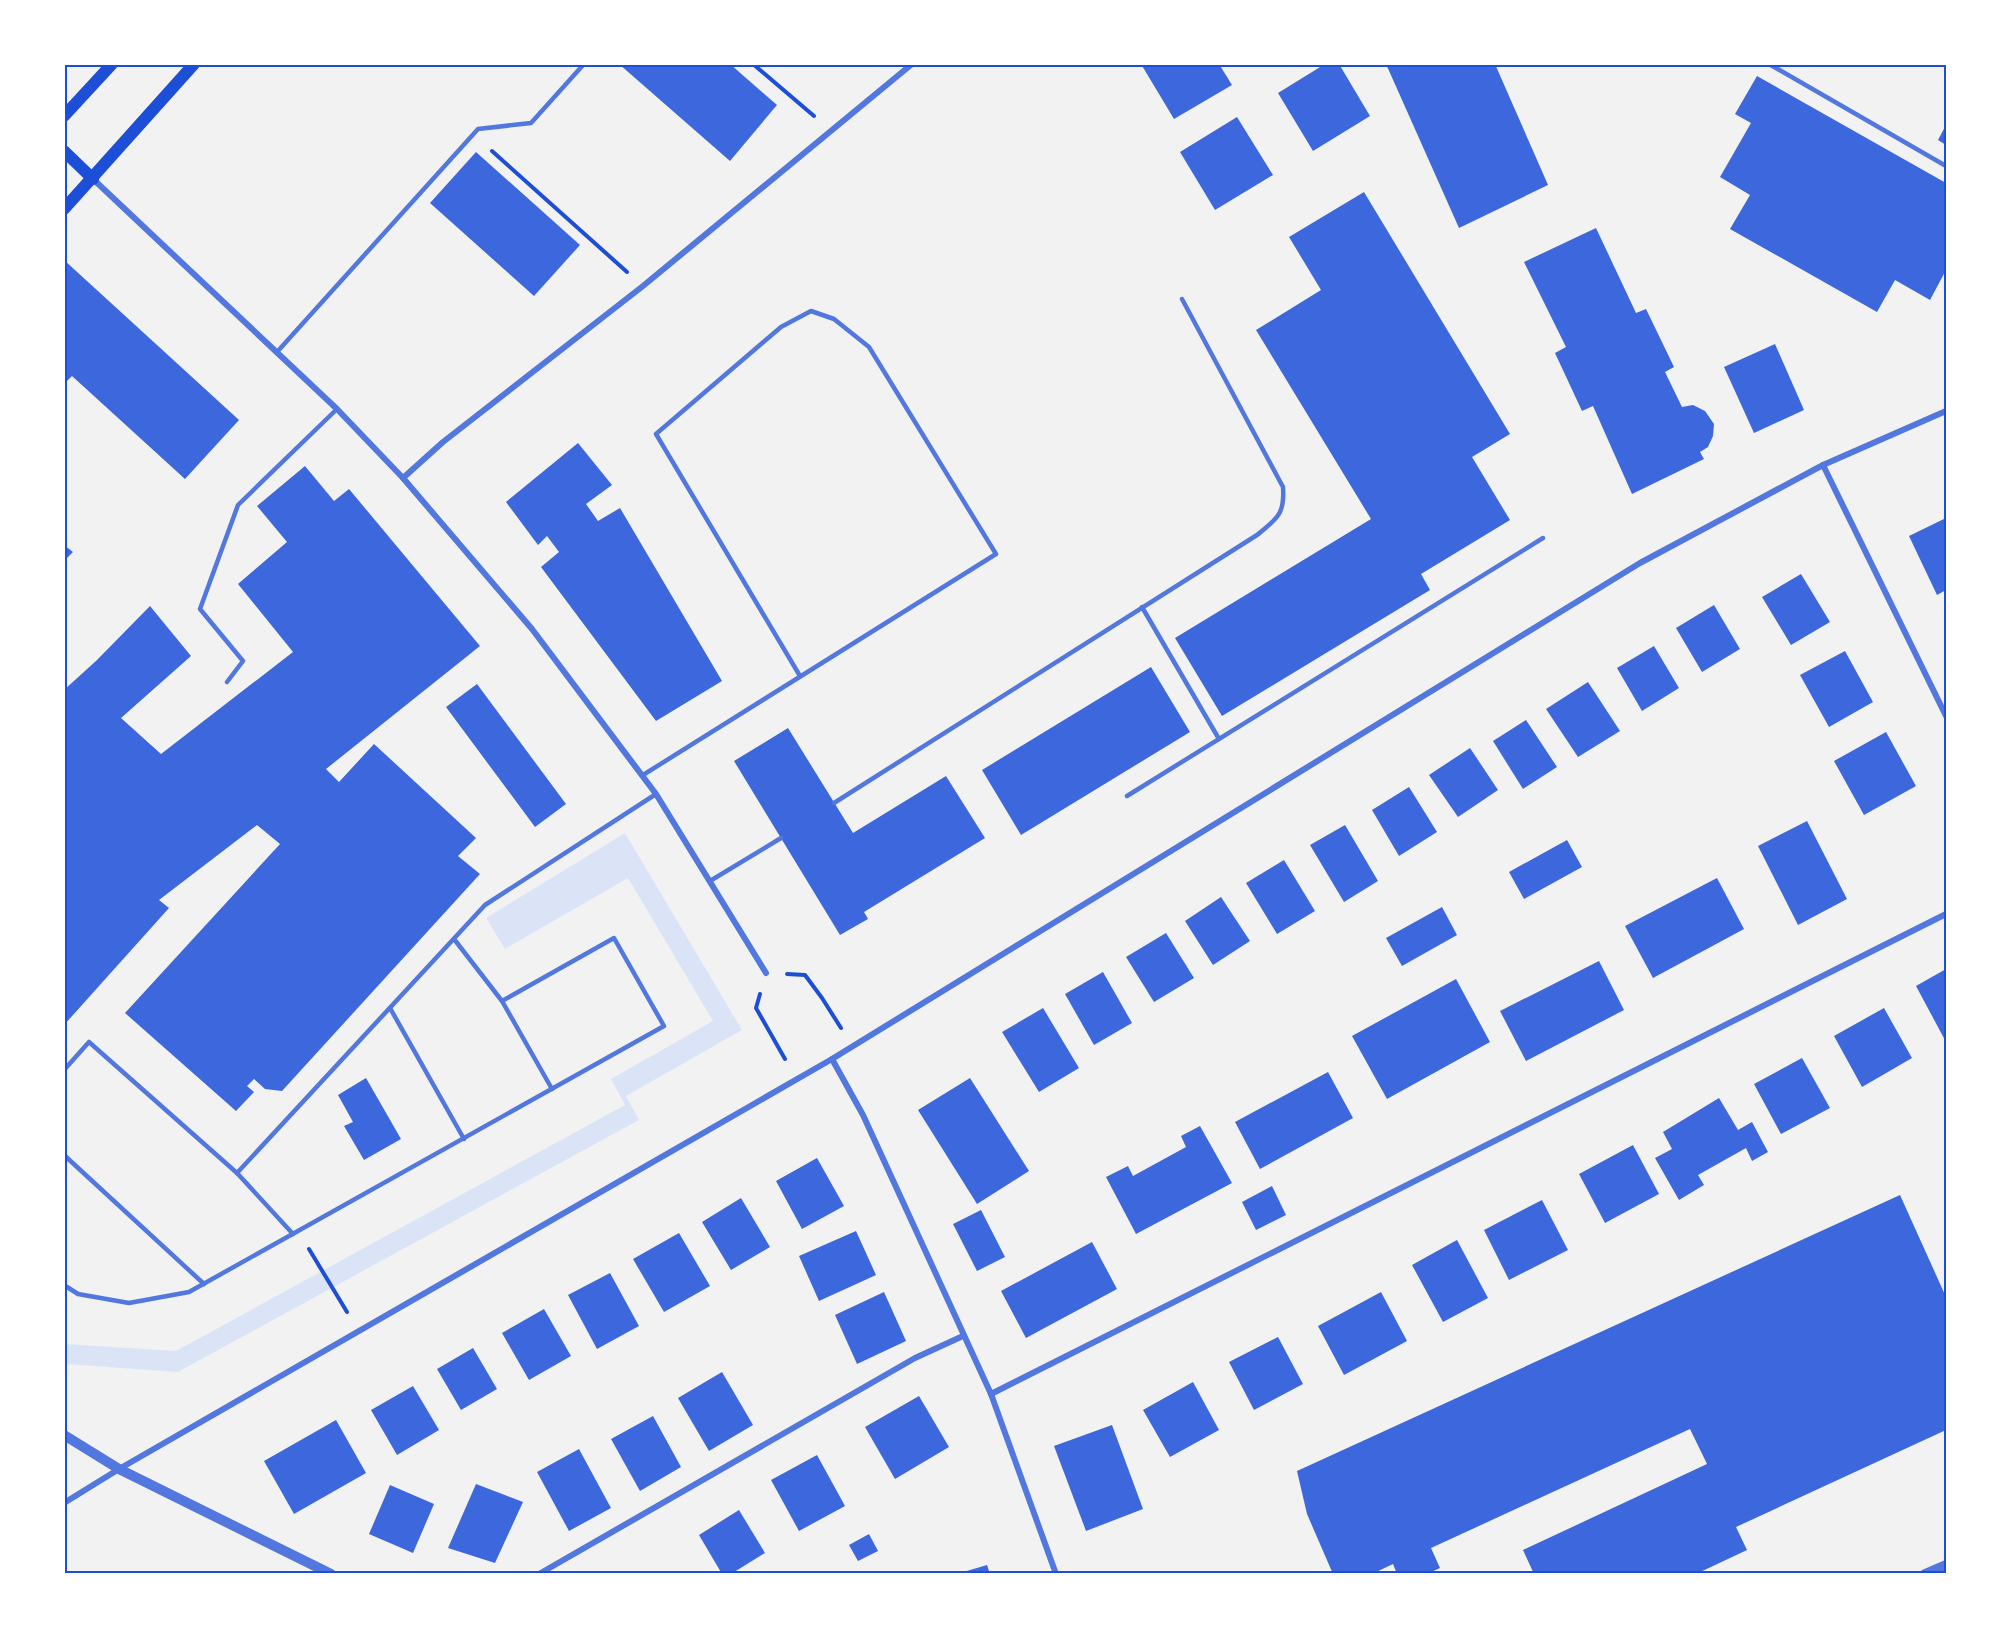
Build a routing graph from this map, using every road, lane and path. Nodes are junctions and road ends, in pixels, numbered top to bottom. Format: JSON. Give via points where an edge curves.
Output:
{"nodes":[{"id":1,"x":112,"y":64,"type":"edge"},
{"id":2,"x":194,"y":64,"type":"edge"},
{"id":3,"x":584,"y":64,"type":"edge"},
{"id":4,"x":753,"y":64,"type":"edge"},
{"id":5,"x":912,"y":64,"type":"edge"},
{"id":6,"x":1769,"y":64,"type":"edge"},
{"id":7,"x":64,"y":116,"type":"edge"},
{"id":8,"x":831,"y":131,"type":"junction"},
{"id":9,"x":474,"y":135,"type":"junction"},
{"id":10,"x":64,"y":151,"type":"edge"},
{"id":11,"x":1947,"y":166,"type":"edge"},
{"id":12,"x":93,"y":179,"type":"junction"},
{"id":13,"x":64,"y":209,"type":"edge"},
{"id":14,"x":643,"y":286,"type":"junction"},
{"id":15,"x":1182,"y":299,"type":"dead end"},
{"id":16,"x":277,"y":352,"type":"junction"},
{"id":17,"x":337,"y":409,"type":"junction"},
{"id":18,"x":1947,"y":411,"type":"edge"},
{"id":19,"x":1823,"y":465,"type":"junction"},
{"id":20,"x":403,"y":478,"type":"junction"},
{"id":21,"x":1543,"y":538,"type":"dead end"},
{"id":22,"x":1142,"y":607,"type":"junction"},
{"id":23,"x":800,"y":676,"type":"junction"},
{"id":24,"x":227,"y":682,"type":"dead end"},
{"id":25,"x":1947,"y":716,"type":"edge"},
{"id":26,"x":1219,"y":739,"type":"junction"},
{"id":27,"x":643,"y":775,"type":"junction"},
{"id":28,"x":657,"y":794,"type":"junction"},
{"id":29,"x":1127,"y":796,"type":"dead end"},
{"id":30,"x":834,"y":803,"type":"dead end"},
{"id":31,"x":781,"y":838,"type":"dead end"},
{"id":32,"x":710,"y":881,"type":"junction"},
{"id":33,"x":1947,"y":914,"type":"edge"},
{"id":34,"x":454,"y":939,"type":"junction"},
{"id":35,"x":766,"y":973,"type":"junction"},
{"id":36,"x":502,"y":1001,"type":"junction"},
{"id":37,"x":390,"y":1008,"type":"junction"},
{"id":38,"x":852,"y":1047,"type":"junction"},
{"id":39,"x":832,"y":1059,"type":"junction"},
{"id":40,"x":64,"y":1070,"type":"edge"},
{"id":41,"x":797,"y":1078,"type":"junction"},
{"id":42,"x":552,"y":1089,"type":"junction"},
{"id":43,"x":464,"y":1138,"type":"junction"},
{"id":44,"x":64,"y":1155,"type":"edge"},
{"id":45,"x":237,"y":1173,"type":"junction"},
{"id":46,"x":299,"y":1231,"type":"junction"},
{"id":47,"x":293,"y":1234,"type":"junction"},
{"id":48,"x":204,"y":1284,"type":"junction"},
{"id":49,"x":64,"y":1285,"type":"edge"},
{"id":50,"x":358,"y":1331,"type":"junction"},
{"id":51,"x":963,"y":1336,"type":"junction"},
{"id":52,"x":991,"y":1394,"type":"junction"},
{"id":53,"x":64,"y":1436,"type":"edge"},
{"id":54,"x":119,"y":1469,"type":"junction"},
{"id":55,"x":64,"y":1503,"type":"edge"},
{"id":56,"x":1947,"y":1564,"type":"edge"},
{"id":57,"x":331,"y":1574,"type":"edge"},
{"id":58,"x":539,"y":1574,"type":"edge"},
{"id":59,"x":1056,"y":1574,"type":"edge"},
{"id":60,"x":1925,"y":1574,"type":"edge"}],
"edges":[{"from":1,"to":7,"type":"main road"},
{"from":2,"to":12,"type":"main road"},
{"from":3,"to":9,"type":"lane","via":[[531,123],[478,129]]},
{"from":4,"to":8,"type":"path"},
{"from":5,"to":8,"type":"street"},
{"from":6,"to":11,"type":"lane"},
{"from":8,"to":14,"type":"street"},
{"from":9,"to":14,"type":"path"},
{"from":9,"to":16,"type":"lane"},
{"from":10,"to":12,"type":"main road"},
{"from":12,"to":13,"type":"main road"},
{"from":12,"to":16,"type":"street"},
{"from":14,"to":20,"type":"street","via":[[442,442]]},
{"from":15,"to":22,"type":"lane","via":[[1283,487],[1284,504],[1277,519],[1257,535]]},
{"from":16,"to":17,"type":"street"},
{"from":17,"to":20,"type":"street"},
{"from":17,"to":24,"type":"lane","via":[[238,505],[200,609],[243,661]]},
{"from":18,"to":19,"type":"street"},
{"from":19,"to":25,"type":"street"},
{"from":19,"to":38,"type":"street","via":[[1640,563]]},
{"from":20,"to":27,"type":"street","via":[[532,629]]},
{"from":21,"to":26,"type":"lane"},
{"from":22,"to":26,"type":"lane"},
{"from":22,"to":30,"type":"lane"},
{"from":23,"to":23,"type":"lane","via":[[996,554],[869,347],[834,319],[811,311],[781,327],[656,434]]},
{"from":23,"to":27,"type":"lane"},
{"from":26,"to":29,"type":"lane"},
{"from":27,"to":28,"type":"street"},
{"from":28,"to":32,"type":"street"},
{"from":28,"to":34,"type":"lane","via":[[485,904]]},
{"from":31,"to":32,"type":"lane"},
{"from":32,"to":35,"type":"street"},
{"from":33,"to":52,"type":"street"},
{"from":34,"to":36,"type":"lane"},
{"from":34,"to":37,"type":"lane"},
{"from":35,"to":38,"type":"path","via":[[805,975]]},
{"from":35,"to":41,"type":"path","via":[[756,1008]]},
{"from":36,"to":42,"type":"lane"},
{"from":36,"to":42,"type":"lane","via":[[614,938],[664,1026]]},
{"from":37,"to":43,"type":"lane"},
{"from":37,"to":45,"type":"lane"},
{"from":38,"to":39,"type":"street"},
{"from":39,"to":41,"type":"street"},
{"from":39,"to":51,"type":"street","via":[[863,1115]]},
{"from":40,"to":45,"type":"lane","via":[[89,1042]]},
{"from":41,"to":50,"type":"street"},
{"from":42,"to":43,"type":"lane"},
{"from":43,"to":46,"type":"lane"},
{"from":44,"to":48,"type":"lane"},
{"from":45,"to":47,"type":"lane"},
{"from":46,"to":47,"type":"lane"},
{"from":46,"to":50,"type":"path"},
{"from":47,"to":48,"type":"lane"},
{"from":48,"to":49,"type":"lane","via":[[189,1292],[129,1303],[78,1294]]},
{"from":50,"to":54,"type":"street"},
{"from":51,"to":52,"type":"street"},
{"from":51,"to":58,"type":"street","via":[[915,1358]]},
{"from":52,"to":59,"type":"street"},
{"from":53,"to":54,"type":"street"},
{"from":54,"to":55,"type":"street"},
{"from":54,"to":57,"type":"street"},
{"from":56,"to":60,"type":"street"}]}
